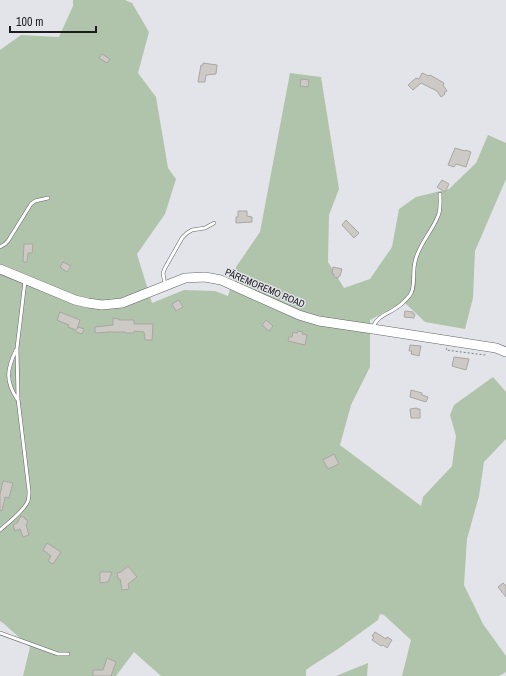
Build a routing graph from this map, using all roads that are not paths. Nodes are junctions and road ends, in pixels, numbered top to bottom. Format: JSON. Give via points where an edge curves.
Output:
{"nodes":[{"id":1,"x":440,"y":194,"type":"dead end"},
{"id":2,"x":48,"y":198,"type":"dead end"},
{"id":3,"x":214,"y":223,"type":"dead end"},
{"id":4,"x":0,"y":247,"type":"edge"},
{"id":5,"x":0,"y":269,"type":"edge"},
{"id":6,"x":25,"y":279,"type":"junction"},
{"id":7,"x":165,"y":285,"type":"junction"},
{"id":8,"x":373,"y":328,"type":"junction"},
{"id":9,"x":17,"y":348,"type":"junction"},
{"id":10,"x":506,"y":352,"type":"edge"},
{"id":11,"x":18,"y":399,"type":"junction"},
{"id":12,"x":0,"y":530,"type":"edge"},
{"id":13,"x":0,"y":633,"type":"edge"},
{"id":14,"x":68,"y":654,"type":"dead end"}],
"edges":[{"from":1,"to":8,"type":"lane","via":[[439,215],[414,263],[411,294],[396,308],[380,317]]},
{"from":2,"to":4,"type":"lane","via":[[31,204],[8,241]]},
{"from":3,"to":7,"type":"lane","via":[[205,228],[192,230],[182,238],[163,273]]},
{"from":5,"to":6,"type":"street","name":"PĀREMOREMO ROAD"},
{"from":6,"to":7,"type":"street","name":"PĀREMOREMO ROAD","via":[[75,300],[102,305],[122,303]]},
{"from":6,"to":9,"type":"lane"},
{"from":7,"to":8,"type":"street","name":"PĀREMOREMO ROAD","via":[[185,278],[204,277],[221,280],[299,315],[319,321]]},
{"from":8,"to":10,"type":"street","name":"PĀREMOREMO ROAD","via":[[496,348]]},
{"from":9,"to":11,"type":"lane"},
{"from":9,"to":11,"type":"lane","via":[[10,364],[9,382]]},
{"from":11,"to":12,"type":"lane","via":[[29,496],[18,514]]},
{"from":13,"to":14,"type":"lane","via":[[58,654]]}]}
